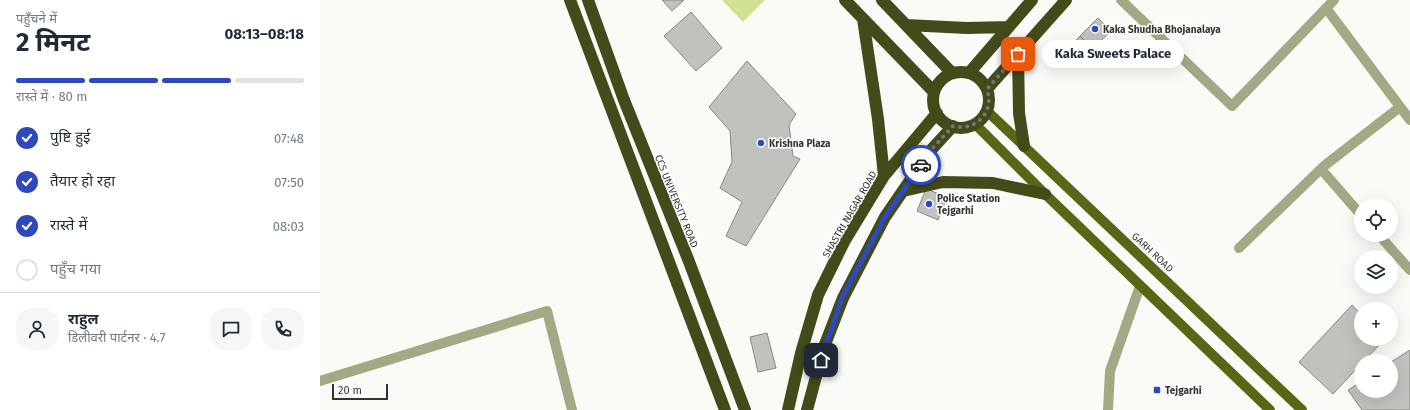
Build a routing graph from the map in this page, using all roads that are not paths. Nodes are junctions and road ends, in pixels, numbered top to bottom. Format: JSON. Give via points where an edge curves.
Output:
{"nodes":[{"id":1,"x":570,"y":0,"type":"edge"},
{"id":2,"x":588,"y":0,"type":"edge"},
{"id":3,"x":845,"y":0,"type":"edge"},
{"id":4,"x":882,"y":0,"type":"edge"},
{"id":5,"x":1032,"y":0,"type":"edge"},
{"id":6,"x":1066,"y":0,"type":"edge"},
{"id":7,"x":1121,"y":0,"type":"edge"},
{"id":8,"x":1334,"y":0,"type":"edge"},
{"id":9,"x":1326,"y":8,"type":"junction"},
{"id":10,"x":863,"y":19,"type":"junction"},
{"id":11,"x":906,"y":25,"type":"junction"},
{"id":12,"x":1009,"y":27,"type":"junction"},
{"id":13,"x":1018,"y":54,"type":"junction"},
{"id":14,"x":952,"y":73,"type":"junction"},
{"id":15,"x":969,"y":73,"type":"junction"},
{"id":16,"x":987,"y":89,"type":"junction"},
{"id":17,"x":934,"y":92,"type":"junction"},
{"id":18,"x":624,"y":100,"type":"junction"},
{"id":19,"x":610,"y":104,"type":"junction"},
{"id":20,"x":1400,"y":107,"type":"junction"},
{"id":21,"x":987,"y":111,"type":"junction"},
{"id":22,"x":937,"y":113,"type":"junction"},
{"id":23,"x":1410,"y":120,"type":"edge"},
{"id":24,"x":975,"y":124,"type":"junction"},
{"id":25,"x":953,"y":126,"type":"junction"},
{"id":26,"x":1024,"y":146,"type":"junction"},
{"id":27,"x":1321,"y":169,"type":"junction"},
{"id":28,"x":884,"y":176,"type":"junction"},
{"id":29,"x":903,"y":191,"type":"junction"},
{"id":30,"x":1045,"y":194,"type":"junction"},
{"id":31,"x":1354,"y":207,"type":"edge"},
{"id":32,"x":1385,"y":242,"type":"edge"},
{"id":33,"x":1239,"y":248,"type":"dead end"},
{"id":34,"x":1410,"y":270,"type":"edge"},
{"id":35,"x":1140,"y":286,"type":"junction"},
{"id":36,"x":320,"y":381,"type":"edge"},
{"id":37,"x":572,"y":410,"type":"edge"},
{"id":38,"x":725,"y":410,"type":"edge"},
{"id":39,"x":744,"y":410,"type":"edge"},
{"id":40,"x":788,"y":410,"type":"edge"},
{"id":41,"x":807,"y":410,"type":"edge"},
{"id":42,"x":1108,"y":410,"type":"edge"},
{"id":43,"x":1270,"y":410,"type":"edge"},
{"id":44,"x":1302,"y":410,"type":"edge"}],
"edges":[{"from":1,"to":19,"type":"highway"},
{"from":2,"to":18,"type":"highway","name":"CCS UNIVERSITY ROAD"},
{"from":3,"to":10,"type":"highway"},
{"from":4,"to":11,"type":"highway"},
{"from":5,"to":12,"type":"highway"},
{"from":6,"to":13,"type":"highway"},
{"from":7,"to":9,"type":"street","via":[[1232,106]]},
{"from":8,"to":9,"type":"street"},
{"from":9,"to":20,"type":"street"},
{"from":10,"to":17,"type":"highway"},
{"from":10,"to":28,"type":"highway"},
{"from":11,"to":12,"type":"highway"},
{"from":11,"to":14,"type":"highway"},
{"from":12,"to":15,"type":"highway"},
{"from":13,"to":16,"type":"highway"},
{"from":13,"to":26,"type":"highway","via":[[1019,113]]},
{"from":14,"to":15,"type":"highway"},
{"from":14,"to":17,"type":"highway","via":[[938,84]]},
{"from":15,"to":16,"type":"highway","via":[[979,78]]},
{"from":16,"to":21,"type":"highway"},
{"from":17,"to":22,"type":"highway","via":[[933,101]]},
{"from":18,"to":19,"type":"highway"},
{"from":18,"to":39,"type":"highway","name":"CCS UNIVERSITY ROAD","via":[[688,259]]},
{"from":19,"to":38,"type":"highway"},
{"from":20,"to":23,"type":"street"},
{"from":20,"to":27,"type":"street"},
{"from":21,"to":24,"type":"highway"},
{"from":21,"to":26,"type":"main road","name":"GARH ROAD"},
{"from":22,"to":25,"type":"highway","via":[[946,124]]},
{"from":22,"to":28,"type":"highway","name":"SHASTRI NAGAR ROAD"},
{"from":24,"to":25,"type":"highway","via":[[963,128]]},
{"from":24,"to":30,"type":"main road"},
{"from":25,"to":29,"type":"highway","via":[[931,150]]},
{"from":26,"to":44,"type":"main road","name":"GARH ROAD"},
{"from":27,"to":31,"type":"street"},
{"from":27,"to":33,"type":"street"},
{"from":28,"to":40,"type":"highway","name":"SHASTRI NAGAR ROAD","via":[[844,242],[818,295]]},
{"from":29,"to":30,"type":"highway","via":[[943,182],[993,183]]},
{"from":29,"to":41,"type":"highway","via":[[885,217],[842,298],[824,348]]},
{"from":30,"to":35,"type":"main road"},
{"from":32,"to":34,"type":"street"},
{"from":35,"to":42,"type":"street","via":[[1110,371]]},
{"from":35,"to":43,"type":"main road"},
{"from":36,"to":37,"type":"street","via":[[547,311]]}]}
